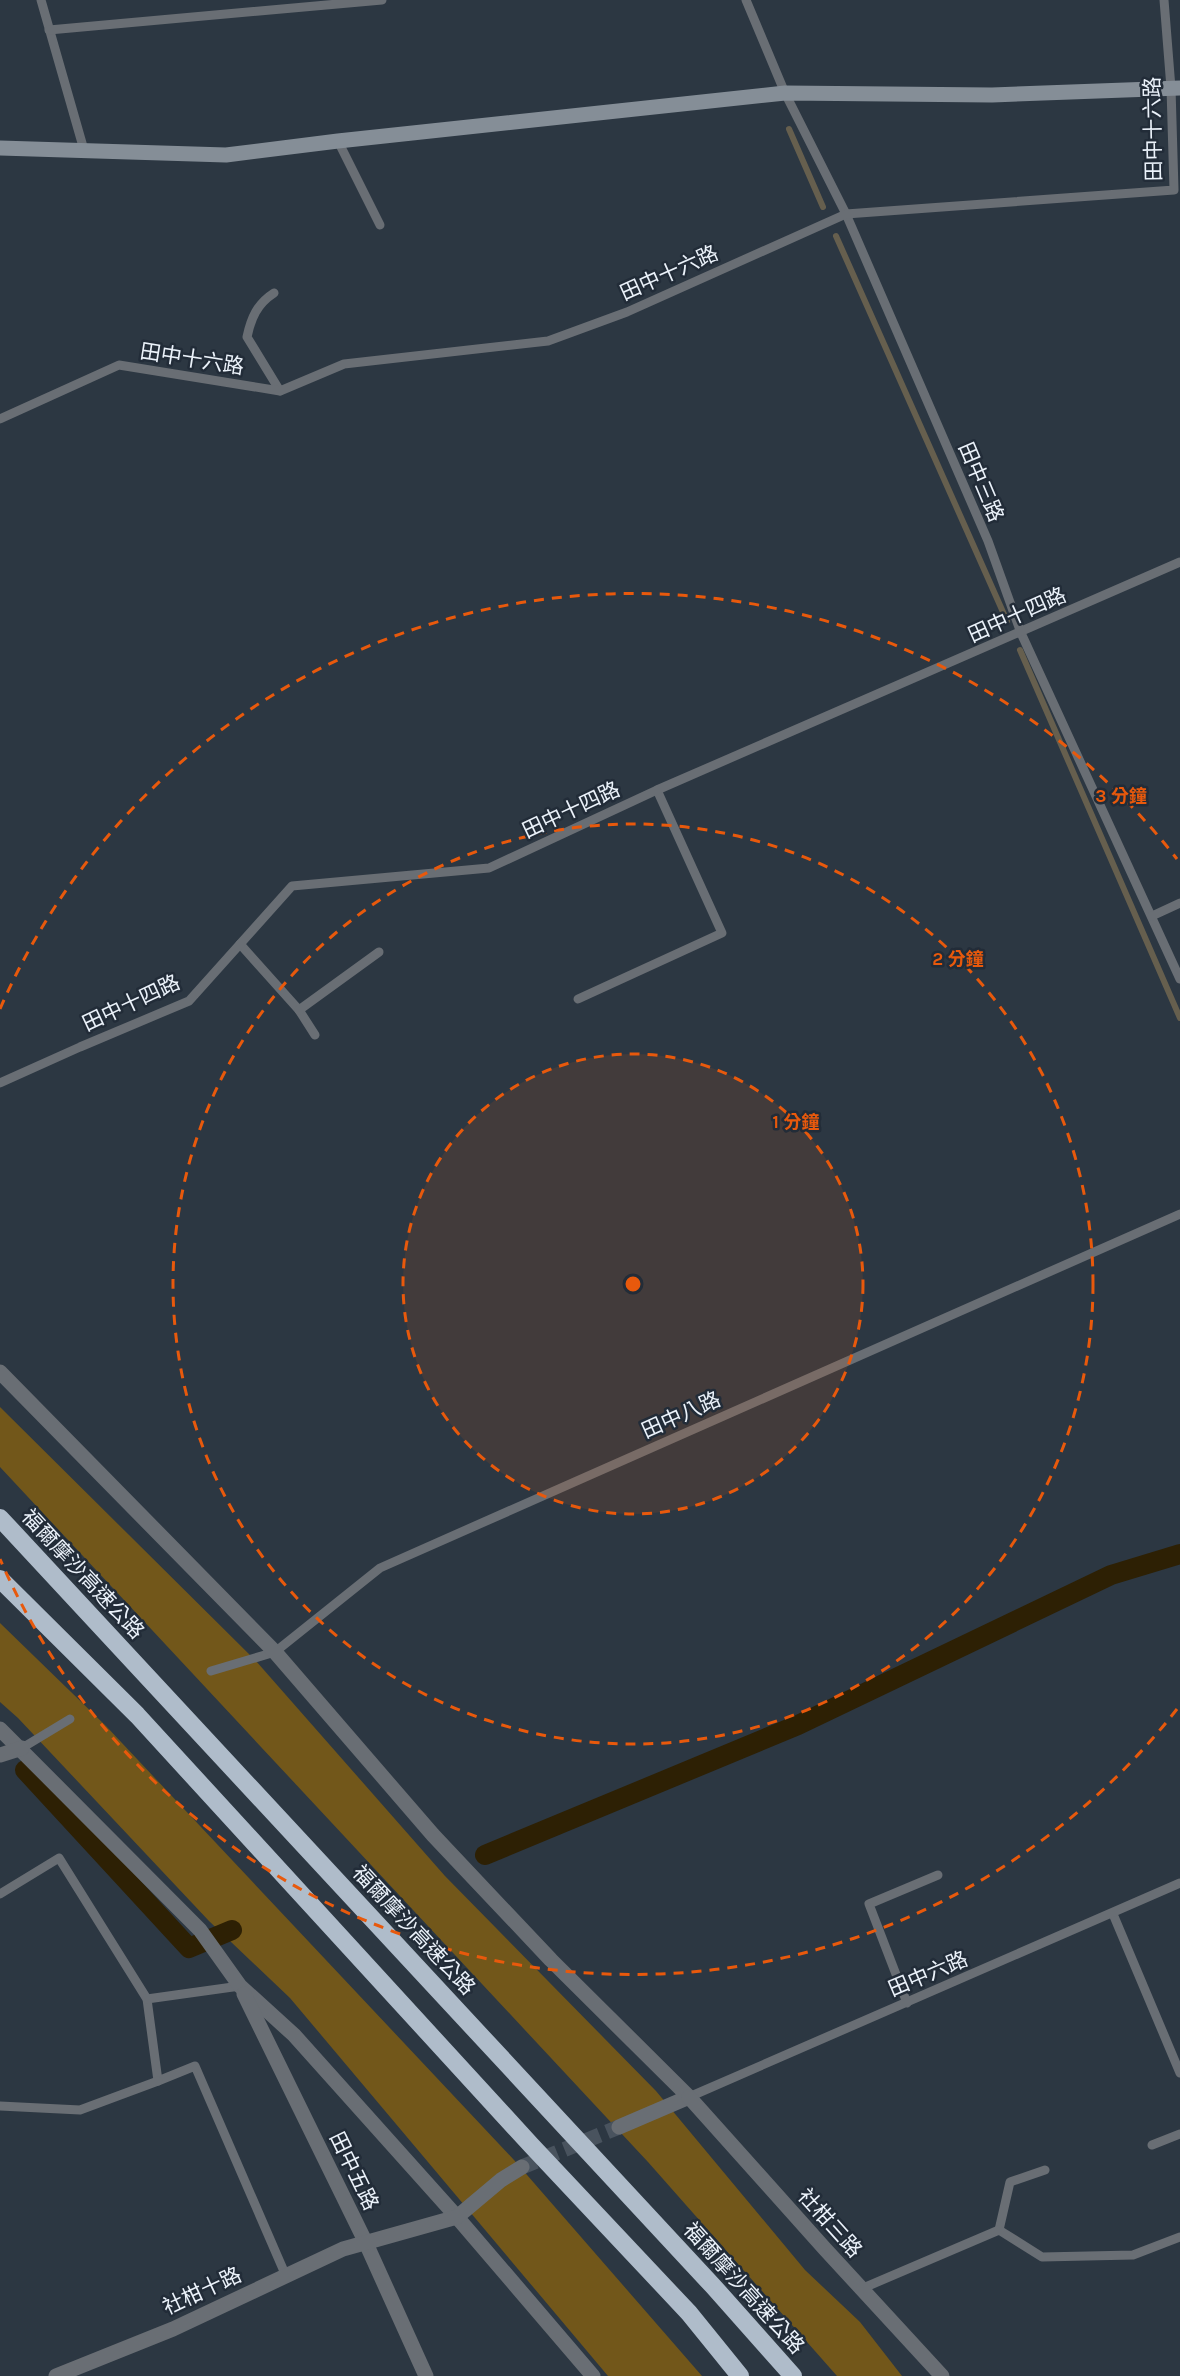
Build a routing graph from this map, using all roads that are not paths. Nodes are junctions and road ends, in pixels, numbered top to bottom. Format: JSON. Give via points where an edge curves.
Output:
{"nodes":[{"id":1,"x":41,"y":0,"type":"edge"},
{"id":2,"x":381,"y":0,"type":"edge"},
{"id":3,"x":746,"y":0,"type":"edge"},
{"id":4,"x":1164,"y":0,"type":"edge"},
{"id":5,"x":49,"y":30,"type":"junction"},
{"id":6,"x":1175,"y":88,"type":"edge"},
{"id":7,"x":785,"y":93,"type":"junction"},
{"id":8,"x":338,"y":141,"type":"junction"},
{"id":9,"x":0,"y":148,"type":"edge"},
{"id":10,"x":84,"y":150,"type":"junction"},
{"id":11,"x":846,"y":214,"type":"junction"},
{"id":12,"x":380,"y":225,"type":"dead end"},
{"id":13,"x":274,"y":293,"type":"dead end"},
{"id":14,"x":280,"y":391,"type":"junction"},
{"id":15,"x":0,"y":419,"type":"edge"},
{"id":16,"x":1180,"y":562,"type":"edge"},
{"id":17,"x":1021,"y":633,"type":"junction"},
{"id":18,"x":657,"y":790,"type":"junction"},
{"id":19,"x":1180,"y":903,"type":"edge"},
{"id":20,"x":1152,"y":916,"type":"junction"},
{"id":21,"x":240,"y":944,"type":"junction"},
{"id":22,"x":379,"y":951,"type":"dead end"},
{"id":23,"x":1180,"y":979,"type":"edge"},
{"id":24,"x":578,"y":999,"type":"dead end"},
{"id":25,"x":299,"y":1010,"type":"junction"},
{"id":26,"x":315,"y":1035,"type":"dead end"},
{"id":27,"x":0,"y":1083,"type":"edge"},
{"id":28,"x":1180,"y":1214,"type":"edge"},
{"id":29,"x":0,"y":1372,"type":"edge"},
{"id":30,"x":0,"y":1518,"type":"edge"},
{"id":31,"x":0,"y":1579,"type":"edge"},
{"id":32,"x":275,"y":1652,"type":"junction"},
{"id":33,"x":211,"y":1671,"type":"dead end"},
{"id":34,"x":70,"y":1719,"type":"dead end"},
{"id":35,"x":0,"y":1729,"type":"edge"},
{"id":36,"x":22,"y":1748,"type":"junction"},
{"id":37,"x":0,"y":1755,"type":"edge"},
{"id":38,"x":938,"y":1875,"type":"dead end"},
{"id":39,"x":1180,"y":1883,"type":"edge"},
{"id":40,"x":0,"y":1894,"type":"edge"},
{"id":41,"x":1113,"y":1914,"type":"junction"},
{"id":42,"x":240,"y":1986,"type":"junction"},
{"id":43,"x":147,"y":1999,"type":"junction"},
{"id":44,"x":907,"y":2003,"type":"junction"},
{"id":45,"x":1180,"y":2073,"type":"edge"},
{"id":46,"x":158,"y":2081,"type":"junction"},
{"id":47,"x":689,"y":2097,"type":"junction"},
{"id":48,"x":0,"y":2106,"type":"edge"},
{"id":49,"x":619,"y":2127,"type":"tunnel mouth"},
{"id":50,"x":1180,"y":2134,"type":"edge"},
{"id":51,"x":1152,"y":2145,"type":"dead end"},
{"id":52,"x":522,"y":2167,"type":"tunnel mouth"},
{"id":53,"x":1045,"y":2170,"type":"dead end"},
{"id":54,"x":458,"y":2217,"type":"junction"},
{"id":55,"x":999,"y":2230,"type":"junction"},
{"id":56,"x":1180,"y":2237,"type":"edge"},
{"id":57,"x":365,"y":2241,"type":"junction"},
{"id":58,"x":286,"y":2276,"type":"junction"},
{"id":59,"x":861,"y":2289,"type":"junction"},
{"id":60,"x":56,"y":2376,"type":"edge"},
{"id":61,"x":426,"y":2376,"type":"edge"},
{"id":62,"x":593,"y":2376,"type":"edge"},
{"id":63,"x":740,"y":2376,"type":"edge"},
{"id":64,"x":793,"y":2376,"type":"edge"},
{"id":65,"x":942,"y":2376,"type":"edge"}],
"edges":[{"from":1,"to":5,"type":"lane"},
{"from":2,"to":5,"type":"lane"},
{"from":3,"to":7,"type":"lane","name":"田中三路"},
{"from":4,"to":6,"type":"lane","name":"田中十六路"},
{"from":5,"to":10,"type":"lane"},
{"from":6,"to":7,"type":"street","via":[[992,95]]},
{"from":6,"to":11,"type":"lane","name":"田中十六路","via":[[1174,190]]},
{"from":7,"to":8,"type":"street"},
{"from":7,"to":11,"type":"lane","name":"田中三路"},
{"from":8,"to":10,"type":"street","via":[[226,155]]},
{"from":8,"to":12,"type":"lane"},
{"from":9,"to":10,"type":"street"},
{"from":11,"to":14,"type":"lane","name":"田中十六路","via":[[627,312],[548,341],[344,364]]},
{"from":11,"to":17,"type":"lane","name":"田中三路","via":[[987,541]]},
{"from":13,"to":14,"type":"lane","via":[[263,299],[251,318],[246,337]]},
{"from":14,"to":15,"type":"lane","name":"田中十六路","via":[[118,365]]},
{"from":16,"to":17,"type":"lane","name":"田中十四路"},
{"from":17,"to":18,"type":"lane","name":"田中十四路"},
{"from":17,"to":20,"type":"lane","name":"田中三路"},
{"from":18,"to":21,"type":"lane","name":"田中十四路","via":[[489,868],[292,886]]},
{"from":18,"to":24,"type":"lane","via":[[722,933]]},
{"from":19,"to":20,"type":"lane"},
{"from":20,"to":23,"type":"lane","name":"田中三路"},
{"from":21,"to":25,"type":"lane"},
{"from":21,"to":27,"type":"lane","name":"田中十四路","via":[[189,1001]]},
{"from":22,"to":25,"type":"lane"},
{"from":25,"to":26,"type":"lane"},
{"from":28,"to":32,"type":"lane","name":"田中八路","via":[[380,1568]]},
{"from":29,"to":32,"type":"street","name":"社柑三路"},
{"from":30,"to":64,"type":"highway","name":"福爾摩沙高速公路"},
{"from":31,"to":63,"type":"highway","via":[[145,1724],[690,2313]]},
{"from":32,"to":33,"type":"lane","name":"田中八路"},
{"from":32,"to":47,"type":"street","name":"社柑三路","via":[[433,1835]]},
{"from":34,"to":36,"type":"lane"},
{"from":35,"to":36,"type":"street"},
{"from":36,"to":37,"type":"street"},
{"from":36,"to":42,"type":"street","via":[[200,1930]]},
{"from":38,"to":44,"type":"lane","via":[[869,1904]]},
{"from":39,"to":41,"type":"lane","name":"田中六路"},
{"from":40,"to":43,"type":"lane","via":[[59,1858]]},
{"from":41,"to":44,"type":"lane","name":"田中六路"},
{"from":41,"to":45,"type":"lane"},
{"from":42,"to":43,"type":"lane"},
{"from":42,"to":54,"type":"street","via":[[294,2035]]},
{"from":42,"to":57,"type":"street","name":"田中五路"},
{"from":43,"to":46,"type":"lane"},
{"from":44,"to":47,"type":"lane","name":"田中六路"},
{"from":46,"to":48,"type":"lane","via":[[80,2110]]},
{"from":46,"to":58,"type":"lane","via":[[195,2066]]},
{"from":47,"to":49,"type":"street"},
{"from":47,"to":59,"type":"street","name":"社柑三路"},
{"from":50,"to":51,"type":"lane"},
{"from":52,"to":54,"type":"street"},
{"from":53,"to":55,"type":"lane","via":[[1010,2182]]},
{"from":54,"to":57,"type":"street","name":"社柑十路"},
{"from":54,"to":62,"type":"street"},
{"from":55,"to":56,"type":"lane","via":[[1042,2257],[1133,2255]]},
{"from":55,"to":59,"type":"lane"},
{"from":57,"to":58,"type":"street","name":"社柑十路"},
{"from":57,"to":61,"type":"street","name":"田中五路"},
{"from":58,"to":60,"type":"street","name":"社柑十路","via":[[170,2330]]},
{"from":59,"to":65,"type":"street","name":"社柑三路"}]}
